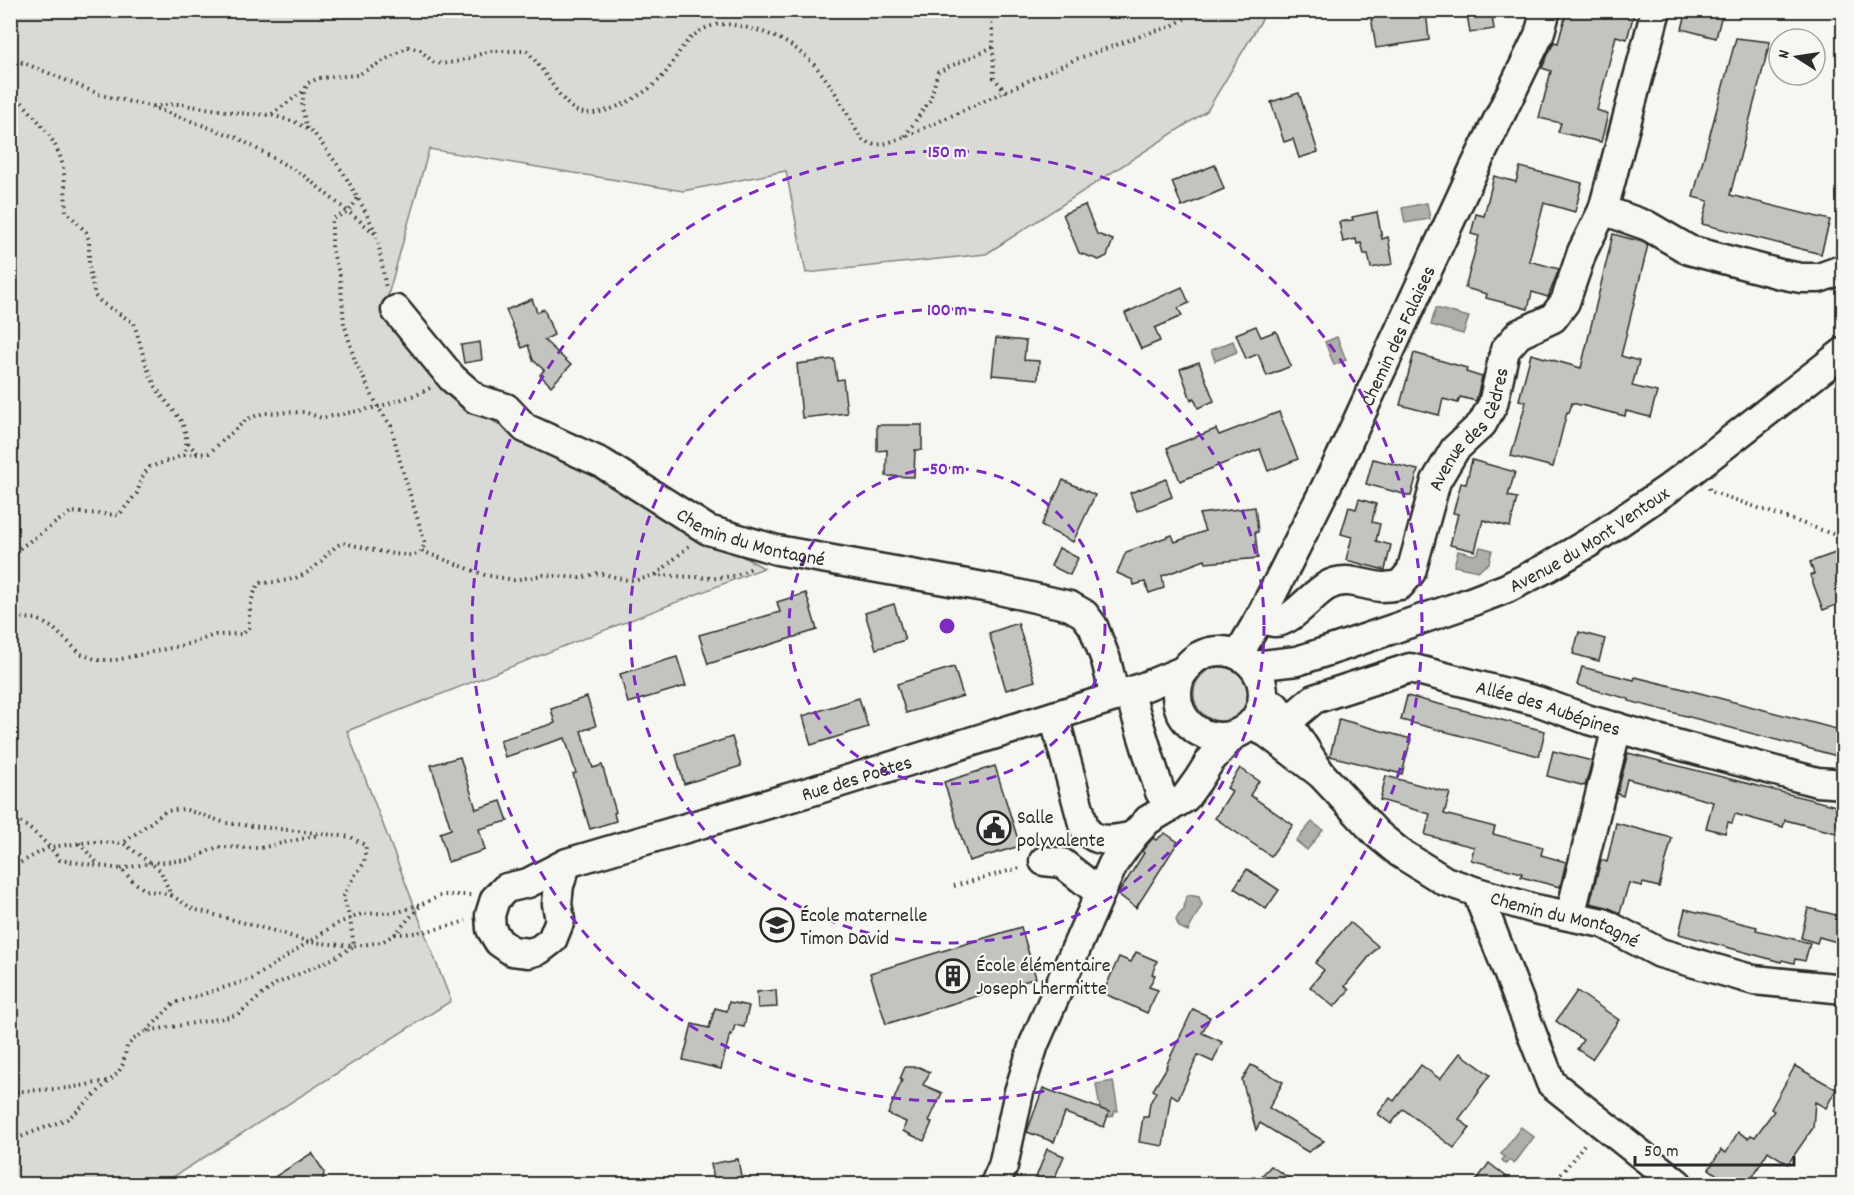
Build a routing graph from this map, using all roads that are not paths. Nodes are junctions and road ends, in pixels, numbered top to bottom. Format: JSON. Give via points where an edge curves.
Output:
{"nodes":[{"id":1,"x":1546,"y":10,"type":"edge"},
{"id":2,"x":1656,"y":10,"type":"edge"},
{"id":3,"x":1603,"y":210,"type":"junction"},
{"id":4,"x":1844,"y":269,"type":"edge"},
{"id":5,"x":396,"y":310,"type":"road end"},
{"id":6,"x":1844,"y":352,"type":"edge"},
{"id":7,"x":1261,"y":616,"type":"junction"},
{"id":8,"x":1254,"y":675,"type":"junction"},
{"id":9,"x":1181,"y":681,"type":"junction"},
{"id":10,"x":1130,"y":692,"type":"junction"},
{"id":11,"x":1054,"y":716,"type":"junction"},
{"id":12,"x":1617,"y":727,"type":"junction"},
{"id":13,"x":1241,"y":735,"type":"junction"},
{"id":14,"x":1844,"y":784,"type":"edge"},
{"id":15,"x":1170,"y":807,"type":"junction"},
{"id":16,"x":1132,"y":836,"type":"junction"},
{"id":17,"x":1044,"y":861,"type":"road end"},
{"id":18,"x":567,"y":863,"type":"junction"},
{"id":19,"x":1477,"y":892,"type":"junction"},
{"id":20,"x":1100,"y":893,"type":"junction"},
{"id":21,"x":1570,"y":916,"type":"junction"},
{"id":22,"x":1844,"y":989,"type":"edge"},
{"id":23,"x":995,"y":1185,"type":"edge"},
{"id":24,"x":1678,"y":1185,"type":"edge"}],
"edges":[{"from":1,"to":7,"type":"street","name":"Chemin des Falaises","via":[[1539,35],[1340,459]]},
{"from":2,"to":3,"type":"street","name":"Avenue des Cèdres"},
{"from":3,"to":4,"type":"street","via":[[1648,226],[1689,250],[1780,274],[1819,278]]},
{"from":3,"to":7,"type":"street","name":"Avenue des Cèdres","via":[[1582,252],[1565,302],[1553,318],[1519,334],[1505,350],[1493,404],[1482,424],[1455,449],[1436,481],[1411,572],[1400,585],[1382,587],[1348,579],[1329,584],[1293,615],[1278,622]]},
{"from":5,"to":10,"type":"street","name":"Chemin du Montagné","via":[[452,378],[476,399],[506,408],[525,428],[602,463],[708,530],[777,550],[1070,606],[1084,614],[1093,626],[1106,660]]},
{"from":6,"to":8,"type":"street","name":"Avenue du Mont Ventoux","via":[[1668,489],[1548,567],[1460,606]]},
{"from":7,"to":8,"type":"street","name":"Chemin des Falaises"},
{"from":8,"to":9,"type":"street","via":[[1226,651],[1193,661]]},
{"from":8,"to":13,"type":"street","name":"Chemin du Montagné","via":[[1272,703]]},
{"from":9,"to":10,"type":"street","name":"Rue des Poètes"},
{"from":9,"to":13,"type":"street","via":[[1181,713],[1187,722],[1195,729]]},
{"from":10,"to":11,"type":"street","name":"Rue des Poètes"},
{"from":10,"to":15,"type":"street","name":"Chemin du Montagné","via":[[1160,792]]},
{"from":11,"to":16,"type":"street","via":[[1084,827],[1091,836]]},
{"from":11,"to":18,"type":"street","name":"Rue des Poètes"},
{"from":12,"to":13,"type":"street","name":"Allée des Aubépines","via":[[1537,701],[1410,668],[1314,699]]},
{"from":12,"to":14,"type":"street","name":"Allée des Aubépines","via":[[1817,782]]},
{"from":12,"to":21,"type":"street"},
{"from":13,"to":15,"type":"street","via":[[1185,798]]},
{"from":13,"to":19,"type":"street","name":"Chemin du Montagné","via":[[1321,774],[1400,853],[1445,881]]},
{"from":15,"to":16,"type":"street","via":[[1148,820]]},
{"from":16,"to":20,"type":"street"},
{"from":17,"to":20,"type":"street","via":[[1062,863]]},
{"from":18,"to":18,"type":"street","name":"Rue des Poètes","via":[[528,883],[506,888],[493,907],[491,929],[499,942],[512,951],[529,953],[552,940],[560,920],[556,904]]},
{"from":19,"to":21,"type":"street","name":"Chemin du Montagné"},
{"from":19,"to":24,"type":"street","via":[[1551,1083]]},
{"from":20,"to":23,"type":"street","via":[[1034,1044]]},
{"from":21,"to":22,"type":"street","name":"Chemin du Montagné","via":[[1603,923],[1660,953],[1754,980]]}]}
